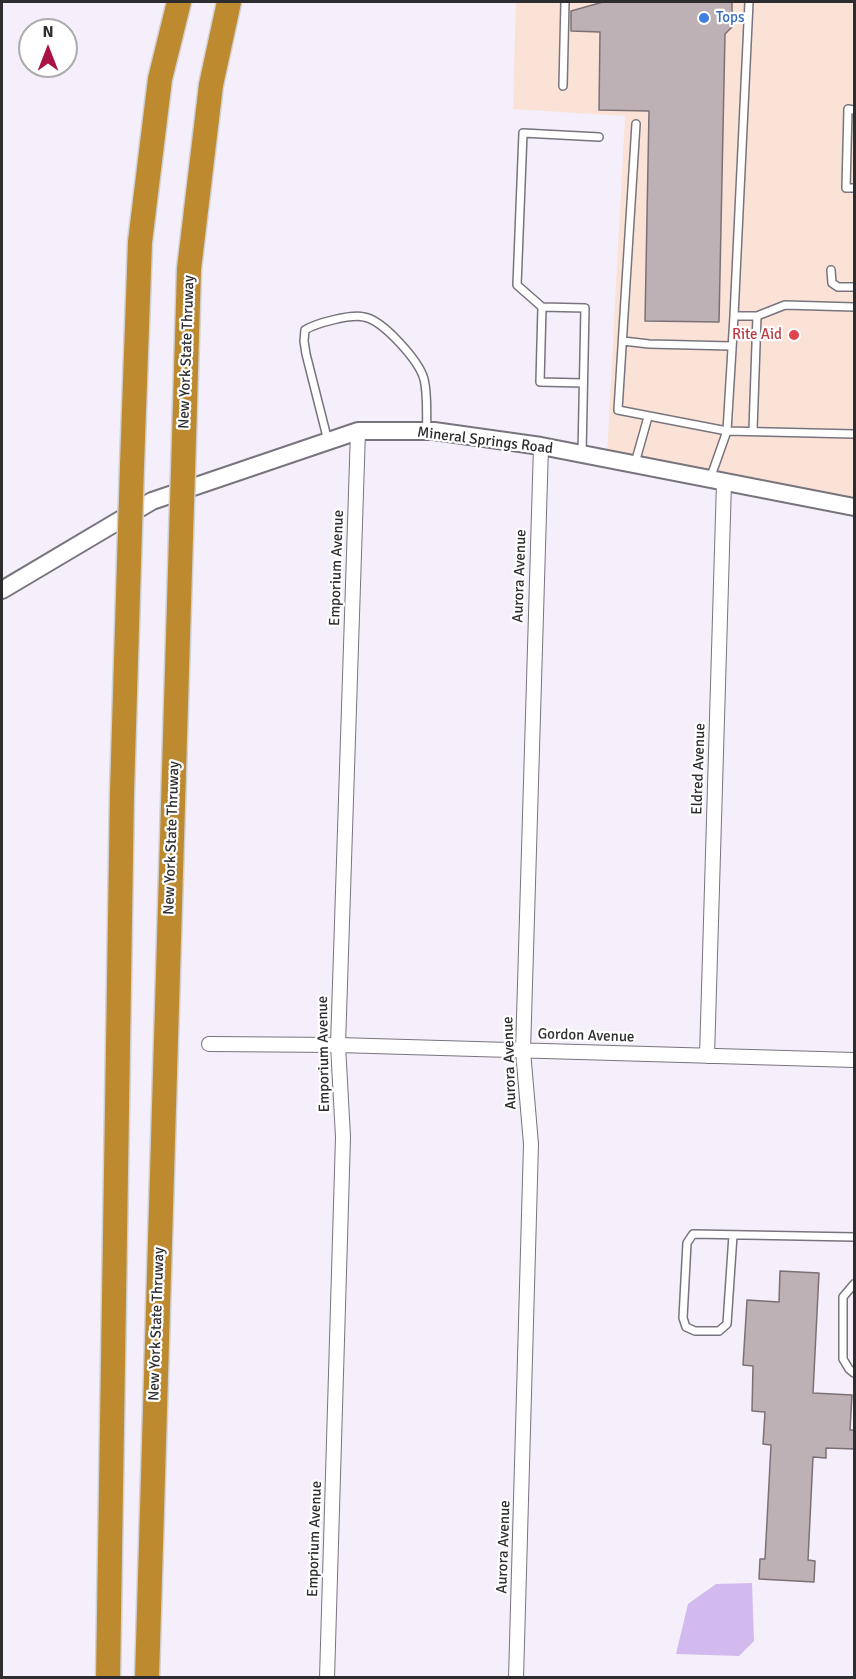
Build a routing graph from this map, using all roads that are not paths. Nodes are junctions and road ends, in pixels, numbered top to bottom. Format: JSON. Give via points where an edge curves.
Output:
{"nodes":[{"id":1,"x":179,"y":2,"type":"edge"},
{"id":2,"x":229,"y":2,"type":"edge"},
{"id":3,"x":566,"y":2,"type":"edge"},
{"id":4,"x":749,"y":2,"type":"edge"},
{"id":5,"x":563,"y":86,"type":"dead end"},
{"id":6,"x":855,"y":110,"type":"edge"},
{"id":7,"x":636,"y":123,"type":"dead end"},
{"id":8,"x":599,"y":137,"type":"dead end"},
{"id":9,"x":855,"y":188,"type":"edge"},
{"id":10,"x":831,"y":270,"type":"dead end"},
{"id":11,"x":855,"y":287,"type":"edge"},
{"id":12,"x":855,"y":306,"type":"edge"},
{"id":13,"x":542,"y":307,"type":"junction"},
{"id":14,"x":734,"y":316,"type":"junction"},
{"id":15,"x":757,"y":316,"type":"junction"},
{"id":16,"x":623,"y":341,"type":"junction"},
{"id":17,"x":731,"y":346,"type":"junction"},
{"id":18,"x":583,"y":382,"type":"junction"},
{"id":19,"x":648,"y":417,"type":"junction"},
{"id":20,"x":358,"y":430,"type":"junction"},
{"id":21,"x":753,"y":430,"type":"junction"},
{"id":22,"x":427,"y":431,"type":"junction"},
{"id":23,"x":726,"y":431,"type":"junction"},
{"id":24,"x":855,"y":434,"type":"edge"},
{"id":25,"x":328,"y":441,"type":"junction"},
{"id":26,"x":541,"y":447,"type":"junction"},
{"id":27,"x":582,"y":454,"type":"junction"},
{"id":28,"x":635,"y":465,"type":"junction"},
{"id":29,"x":717,"y":481,"type":"junction"},
{"id":30,"x":855,"y":507,"type":"edge"},
{"id":31,"x":2,"y":590,"type":"edge"},
{"id":32,"x":209,"y":1044,"type":"dead end"},
{"id":33,"x":338,"y":1045,"type":"junction"},
{"id":34,"x":523,"y":1051,"type":"junction"},
{"id":35,"x":707,"y":1056,"type":"junction"},
{"id":36,"x":855,"y":1060,"type":"edge"},
{"id":37,"x":733,"y":1235,"type":"junction"},
{"id":38,"x":855,"y":1237,"type":"edge"},
{"id":39,"x":855,"y":1284,"type":"edge"},
{"id":40,"x":855,"y":1373,"type":"edge"},
{"id":41,"x":108,"y":1677,"type":"edge"},
{"id":42,"x":147,"y":1677,"type":"edge"},
{"id":43,"x":327,"y":1677,"type":"edge"},
{"id":44,"x":516,"y":1677,"type":"edge"}],
"edges":[{"from":1,"to":41,"type":"highway","bridge":true,"via":[[160,80],[140,243],[122,793]]},
{"from":2,"to":42,"type":"highway","name":"New York State Thruway","bridge":true,"via":[[211,85],[189,269]]},
{"from":3,"to":5,"type":"lane"},
{"from":4,"to":14,"type":"lane"},
{"from":6,"to":9,"type":"lane","via":[[849,109],[846,188]]},
{"from":7,"to":16,"type":"lane"},
{"from":8,"to":13,"type":"lane","via":[[523,133],[517,285]]},
{"from":10,"to":11,"type":"lane","via":[[832,283]]},
{"from":12,"to":15,"type":"lane","via":[[785,305]]},
{"from":13,"to":18,"type":"lane","via":[[585,308]]},
{"from":13,"to":18,"type":"lane","via":[[540,382]]},
{"from":14,"to":15,"type":"lane"},
{"from":14,"to":17,"type":"lane"},
{"from":15,"to":21,"type":"lane"},
{"from":16,"to":17,"type":"lane"},
{"from":16,"to":19,"type":"lane","via":[[618,410]]},
{"from":17,"to":23,"type":"lane"},
{"from":18,"to":27,"type":"lane"},
{"from":19,"to":23,"type":"lane"},
{"from":19,"to":28,"type":"lane"},
{"from":20,"to":22,"type":"street","name":"Mineral Springs Road"},
{"from":20,"to":25,"type":"street","name":"Mineral Springs Road"},
{"from":20,"to":33,"type":"street","name":"Emporium Avenue"},
{"from":21,"to":23,"type":"lane"},
{"from":21,"to":24,"type":"lane"},
{"from":22,"to":25,"type":"lane","via":[[424,380],[412,356],[381,326],[361,316],[305,330],[306,354]]},
{"from":22,"to":26,"type":"street","name":"Mineral Springs Road"},
{"from":23,"to":29,"type":"lane"},
{"from":25,"to":31,"type":"street","name":"Mineral Springs Road","via":[[152,501]]},
{"from":26,"to":27,"type":"street","name":"Mineral Springs Road"},
{"from":26,"to":34,"type":"street","name":"Aurora Avenue"},
{"from":27,"to":28,"type":"street","name":"Mineral Springs Road"},
{"from":28,"to":29,"type":"street","name":"Mineral Springs Road"},
{"from":29,"to":30,"type":"street","name":"Mineral Springs Road"},
{"from":29,"to":35,"type":"street","name":"Eldred Avenue"},
{"from":32,"to":33,"type":"street","name":"Gordon Avenue"},
{"from":33,"to":34,"type":"street","name":"Gordon Avenue"},
{"from":33,"to":43,"type":"street","name":"Emporium Avenue","via":[[343,1137]]},
{"from":34,"to":35,"type":"street","name":"Gordon Avenue"},
{"from":34,"to":44,"type":"street","name":"Aurora Avenue","via":[[531,1144]]},
{"from":35,"to":36,"type":"street","name":"Gordon Avenue"},
{"from":37,"to":37,"type":"lane","via":[[693,1234],[687,1243],[683,1318],[686,1327],[719,1331],[726,1324]]},
{"from":37,"to":38,"type":"lane"},
{"from":39,"to":40,"type":"lane","via":[[843,1297],[843,1359]]}]}
